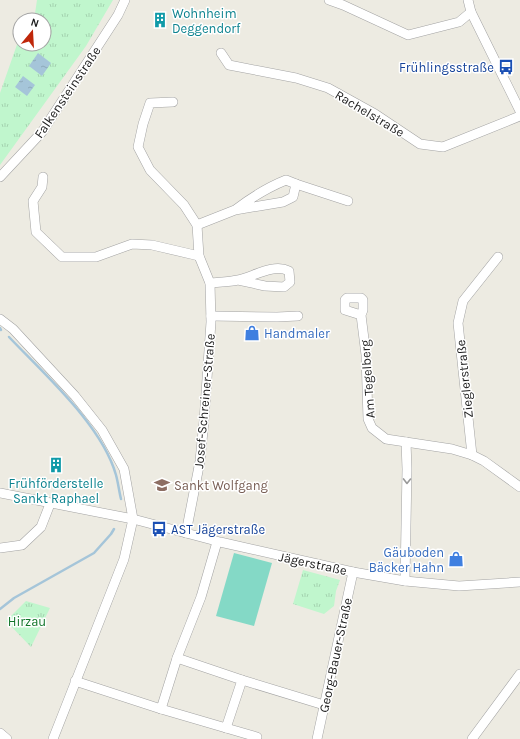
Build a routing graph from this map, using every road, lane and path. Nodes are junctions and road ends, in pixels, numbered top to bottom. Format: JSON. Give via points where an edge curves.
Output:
{"nodes":[{"id":1,"x":125,"y":0,"type":"edge"},
{"id":2,"x":330,"y":0,"type":"edge"},
{"id":3,"x":468,"y":0,"type":"edge"},
{"id":4,"x":472,"y":12,"type":"junction"},
{"id":5,"x":221,"y":53,"type":"dead end"},
{"id":6,"x":173,"y":102,"type":"dead end"},
{"id":7,"x":520,"y":111,"type":"edge"},
{"id":8,"x":520,"y":116,"type":"edge"},
{"id":9,"x":0,"y":177,"type":"edge"},
{"id":10,"x":43,"y":177,"type":"dead end"},
{"id":11,"x":296,"y":184,"type":"junction"},
{"id":12,"x":348,"y":200,"type":"dead end"},
{"id":13,"x":235,"y":210,"type":"junction"},
{"id":14,"x":198,"y":225,"type":"junction"},
{"id":15,"x":199,"y":256,"type":"junction"},
{"id":16,"x":498,"y":257,"type":"dead end"},
{"id":17,"x":238,"y":280,"type":"junction"},
{"id":18,"x":210,"y":283,"type":"junction"},
{"id":19,"x":361,"y":315,"type":"dead end"},
{"id":20,"x":211,"y":316,"type":"junction"},
{"id":21,"x":298,"y":316,"type":"dead end"},
{"id":22,"x":0,"y":318,"type":"edge"},
{"id":23,"x":406,"y":442,"type":"junction"},
{"id":24,"x":472,"y":455,"type":"junction"},
{"id":25,"x":520,"y":487,"type":"edge"},
{"id":26,"x":0,"y":494,"type":"edge"},
{"id":27,"x":50,"y":504,"type":"junction"},
{"id":28,"x":134,"y":519,"type":"junction"},
{"id":29,"x":186,"y":533,"type":"junction"},
{"id":30,"x":217,"y":542,"type":"junction"},
{"id":31,"x":0,"y":548,"type":"edge"},
{"id":32,"x":353,"y":572,"type":"junction"},
{"id":33,"x":405,"y":581,"type":"junction"},
{"id":34,"x":520,"y":582,"type":"edge"},
{"id":35,"x":177,"y":658,"type":"junction"},
{"id":36,"x":520,"y":674,"type":"edge"},
{"id":37,"x":242,"y":680,"type":"junction"},
{"id":38,"x":75,"y":681,"type":"junction"},
{"id":39,"x":324,"y":705,"type":"junction"},
{"id":40,"x":161,"y":709,"type":"junction"},
{"id":41,"x":226,"y":728,"type":"junction"},
{"id":42,"x":0,"y":733,"type":"edge"},
{"id":43,"x":256,"y":737,"type":"dead end"},
{"id":44,"x":7,"y":739,"type":"edge"},
{"id":45,"x":53,"y":739,"type":"edge"},
{"id":46,"x":317,"y":739,"type":"edge"},
{"id":47,"x":472,"y":739,"type":"edge"}],
"edges":[{"from":1,"to":9,"type":"street","name":"Falkensteinstraße","via":[[118,15],[42,132]]},
{"from":2,"to":4,"type":"street","via":[[408,35],[459,22]]},
{"from":3,"to":4,"type":"street"},
{"from":4,"to":7,"type":"street"},
{"from":5,"to":8,"type":"street","name":"Rachelstraße","via":[[229,65],[296,78],[328,88],[375,114],[420,144],[443,147]]},
{"from":6,"to":14,"type":"street","via":[[150,103],[138,147],[150,170],[184,205]]},
{"from":10,"to":15,"type":"street","via":[[42,187],[33,201],[36,232],[62,256],[96,257],[132,244],[152,245]]},
{"from":11,"to":12,"type":"street"},
{"from":11,"to":13,"type":"street","via":[[286,180],[271,186]]},
{"from":11,"to":13,"type":"street","via":[[294,198]]},
{"from":13,"to":14,"type":"street"},
{"from":14,"to":15,"type":"street","name":"Josef-Schreiner-Straße"},
{"from":15,"to":18,"type":"street","name":"Josef-Schreiner-Straße"},
{"from":16,"to":24,"type":"street","name":"Zieglerstraße","via":[[463,302],[458,324]]},
{"from":17,"to":17,"type":"street","via":[[283,268],[289,271],[290,282],[284,287],[264,286]]},
{"from":17,"to":18,"type":"street"},
{"from":18,"to":20,"type":"street","name":"Josef-Schreiner-Straße"},
{"from":19,"to":23,"type":"street","name":"Am Tegelberg","via":[[366,355],[368,419],[372,428],[386,438]]},
{"from":20,"to":21,"type":"street","name":"Josef-Schreiner-Straße"},
{"from":20,"to":29,"type":"street","name":"Josef-Schreiner-Straße","via":[[200,462]]},
{"from":22,"to":28,"type":"street","via":[[70,390],[102,430],[124,469]]},
{"from":23,"to":24,"type":"street","name":"Am Tegelberg"},
{"from":23,"to":33,"type":"street","one_way":true},
{"from":24,"to":25,"type":"street"},
{"from":26,"to":27,"type":"street","name":"Jägerstraße"},
{"from":27,"to":28,"type":"street","name":"Jägerstraße"},
{"from":27,"to":31,"type":"street","via":[[41,527],[22,545]]},
{"from":28,"to":29,"type":"street","name":"Jägerstraße"},
{"from":28,"to":38,"type":"street","via":[[124,559]]},
{"from":29,"to":30,"type":"street","name":"Jägerstraße"},
{"from":30,"to":32,"type":"street","name":"Jägerstraße"},
{"from":30,"to":35,"type":"street","via":[[201,597]]},
{"from":32,"to":33,"type":"street","name":"Jägerstraße"},
{"from":32,"to":39,"type":"street","name":"Georg-Bauer-Straße"},
{"from":33,"to":34,"type":"street","name":"Jägerstraße","via":[[459,586]]},
{"from":35,"to":37,"type":"street"},
{"from":35,"to":40,"type":"street"},
{"from":36,"to":47,"type":"street"},
{"from":37,"to":39,"type":"street"},
{"from":37,"to":41,"type":"street"},
{"from":38,"to":40,"type":"street"},
{"from":38,"to":45,"type":"street"},
{"from":39,"to":46,"type":"street","name":"Georg-Bauer-Straße"},
{"from":40,"to":41,"type":"street"},
{"from":41,"to":43,"type":"street"},
{"from":42,"to":44,"type":"street"}]}
